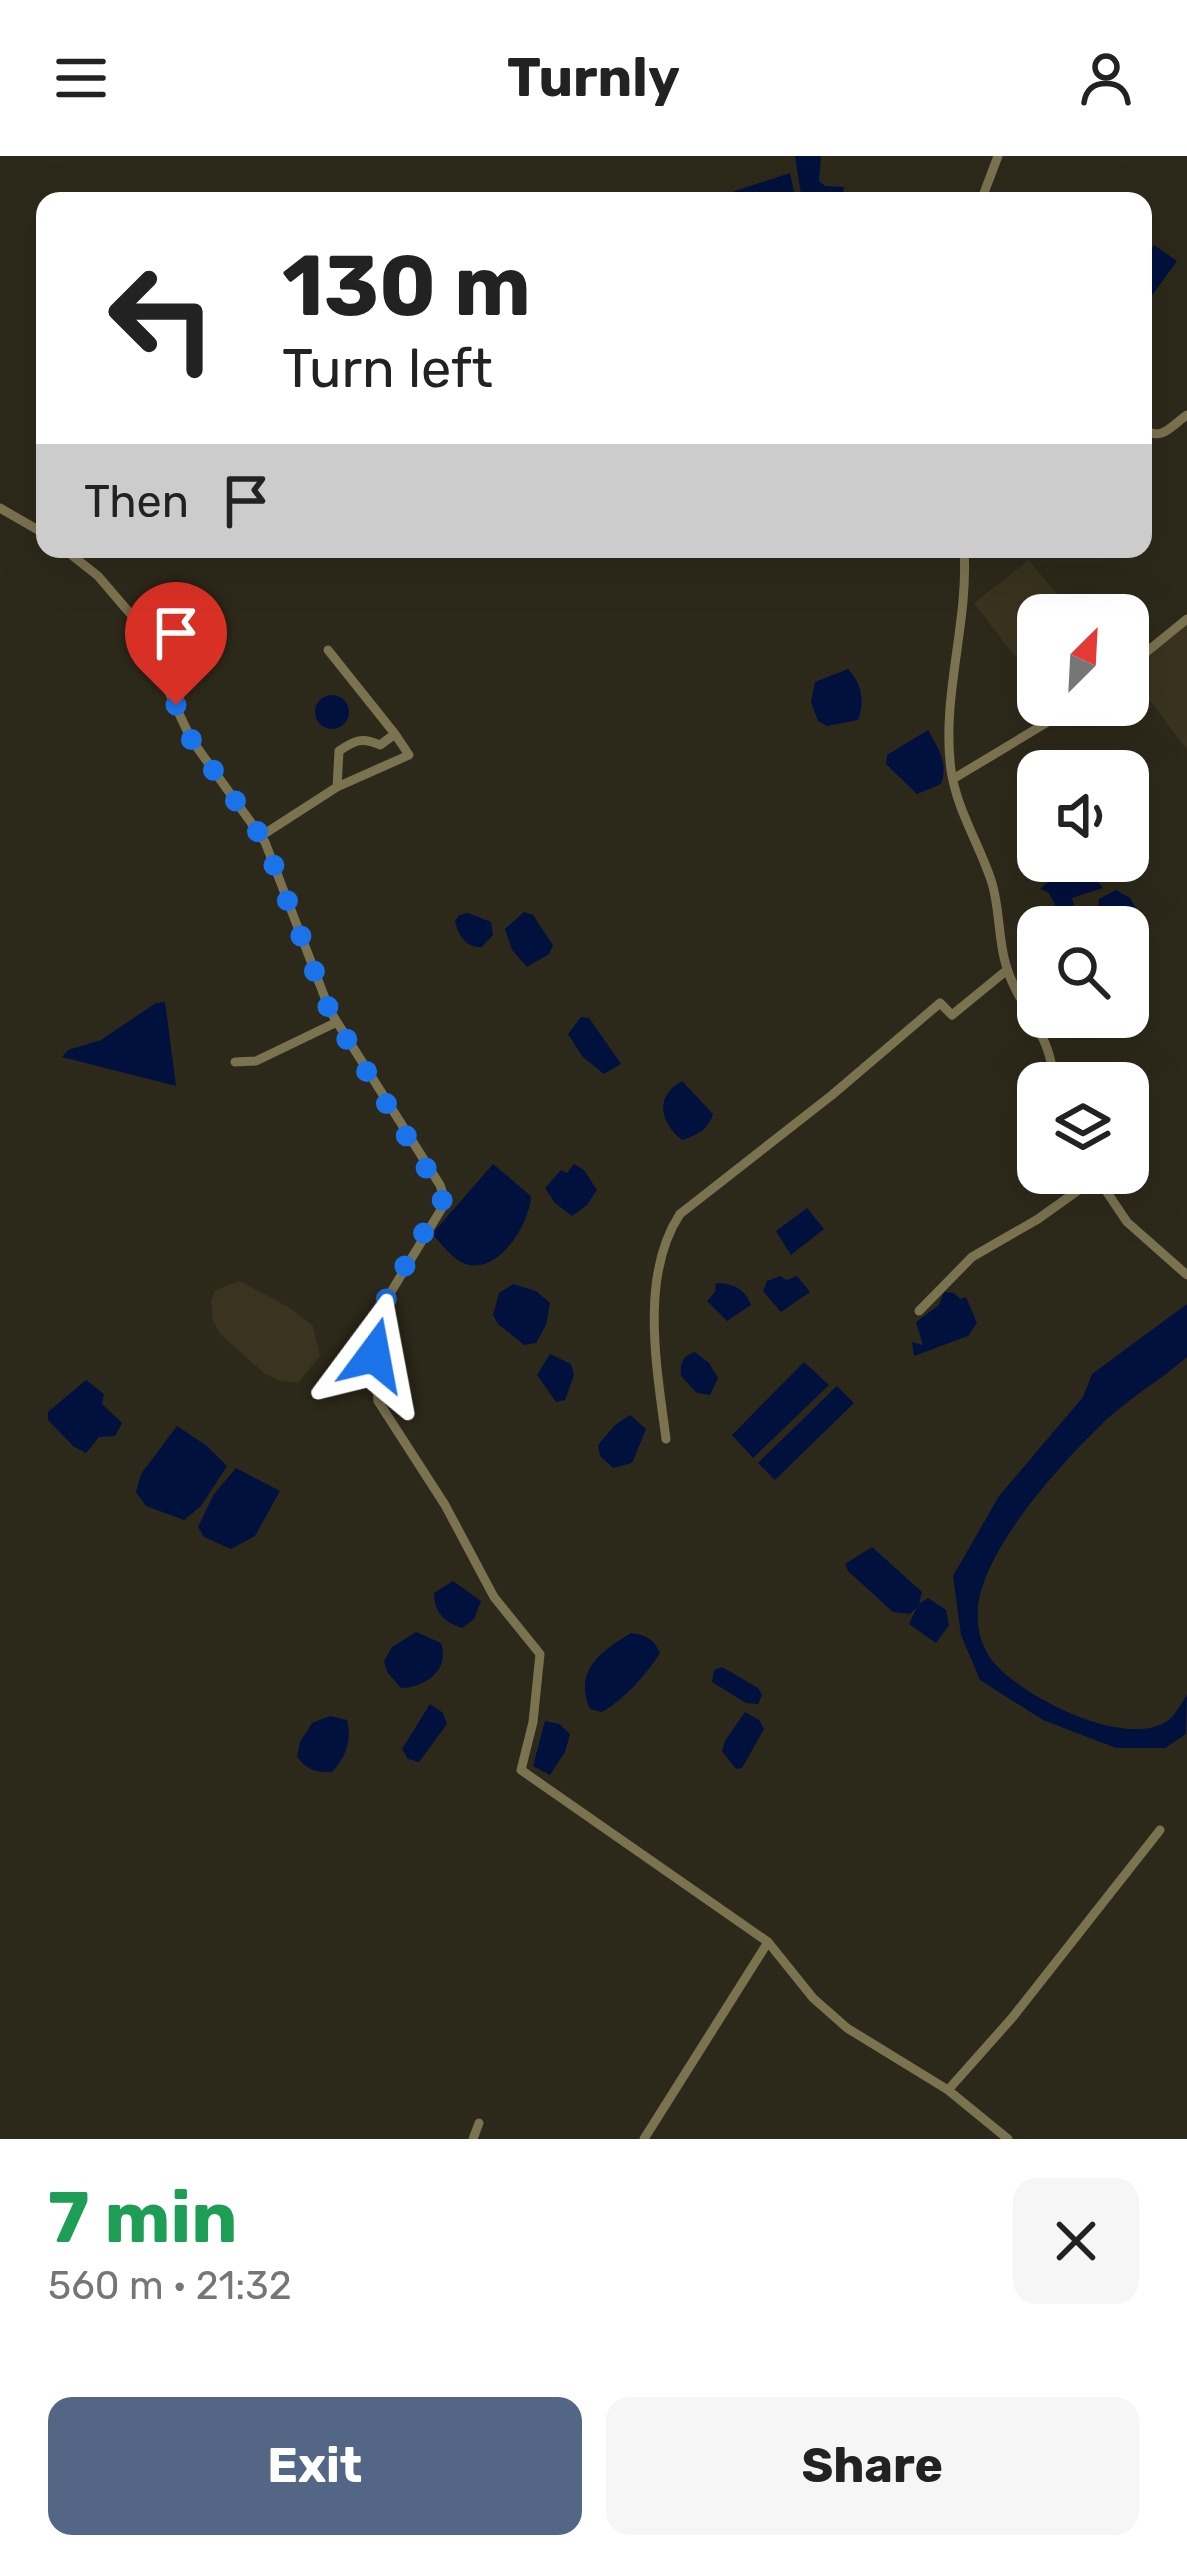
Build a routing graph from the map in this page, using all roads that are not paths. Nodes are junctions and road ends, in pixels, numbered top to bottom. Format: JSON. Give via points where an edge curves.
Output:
{"nodes":[{"id":1,"x":998,"y":156,"type":"edge"},
{"id":2,"x":984,"y":192,"type":"edge"},
{"id":3,"x":1187,"y":415,"type":"edge"},
{"id":4,"x":1152,"y":435,"type":"edge"},
{"id":5,"x":0,"y":508,"type":"edge"},
{"id":6,"x":36,"y":529,"type":"edge"},
{"id":7,"x":75,"y":558,"type":"edge"},
{"id":8,"x":965,"y":558,"type":"edge"},
{"id":9,"x":1187,"y":619,"type":"edge"},
{"id":10,"x":328,"y":650,"type":"dead end"},
{"id":11,"x":1149,"y":650,"type":"edge"},
{"id":12,"x":1041,"y":726,"type":"edge"},
{"id":13,"x":394,"y":734,"type":"junction"},
{"id":14,"x":953,"y":779,"type":"junction"},
{"id":15,"x":337,"y":787,"type":"junction"},
{"id":16,"x":261,"y":836,"type":"junction"},
{"id":17,"x":1007,"y":970,"type":"junction"},
{"id":18,"x":337,"y":1022,"type":"junction"},
{"id":19,"x":235,"y":1062,"type":"dead end"},
{"id":20,"x":1053,"y":1062,"type":"edge"},
{"id":21,"x":1071,"y":1194,"type":"edge"},
{"id":22,"x":1107,"y":1194,"type":"edge"},
{"id":23,"x":1187,"y":1275,"type":"edge"},
{"id":24,"x":919,"y":1311,"type":"dead end"},
{"id":25,"x":666,"y":1438,"type":"dead end"},
{"id":26,"x":1160,"y":1830,"type":"dead end"},
{"id":27,"x":769,"y":1942,"type":"junction"},
{"id":28,"x":948,"y":2090,"type":"junction"},
{"id":29,"x":479,"y":2122,"type":"dead end"},
{"id":30,"x":473,"y":2139,"type":"edge"},
{"id":31,"x":644,"y":2139,"type":"edge"},
{"id":32,"x":1008,"y":2139,"type":"edge"}],
"edges":[{"from":1,"to":2,"type":"street"},
{"from":3,"to":4,"type":"street"},
{"from":5,"to":6,"type":"street"},
{"from":7,"to":16,"type":"street","via":[[134,618],[191,739]]},
{"from":8,"to":14,"type":"street","via":[[951,700]]},
{"from":9,"to":11,"type":"street"},
{"from":10,"to":13,"type":"street"},
{"from":12,"to":14,"type":"street"},
{"from":13,"to":15,"type":"street","via":[[380,745],[355,740],[339,751]]},
{"from":13,"to":15,"type":"street","via":[[409,755]]},
{"from":14,"to":17,"type":"street","via":[[991,881]]},
{"from":15,"to":16,"type":"street"},
{"from":16,"to":18,"type":"street"},
{"from":17,"to":20,"type":"street"},
{"from":17,"to":25,"type":"street","via":[[952,1015],[940,1003],[680,1214],[664,1237],[656,1317]]},
{"from":18,"to":19,"type":"street","via":[[256,1061]]},
{"from":18,"to":27,"type":"street","via":[[444,1197],[380,1310],[379,1401],[494,1597],[540,1654],[521,1770]]},
{"from":21,"to":24,"type":"street","via":[[972,1257]]},
{"from":22,"to":23,"type":"street"},
{"from":26,"to":28,"type":"street"},
{"from":27,"to":28,"type":"street","via":[[847,2028]]},
{"from":27,"to":31,"type":"street"},
{"from":28,"to":32,"type":"street"},
{"from":29,"to":30,"type":"street"}]}
